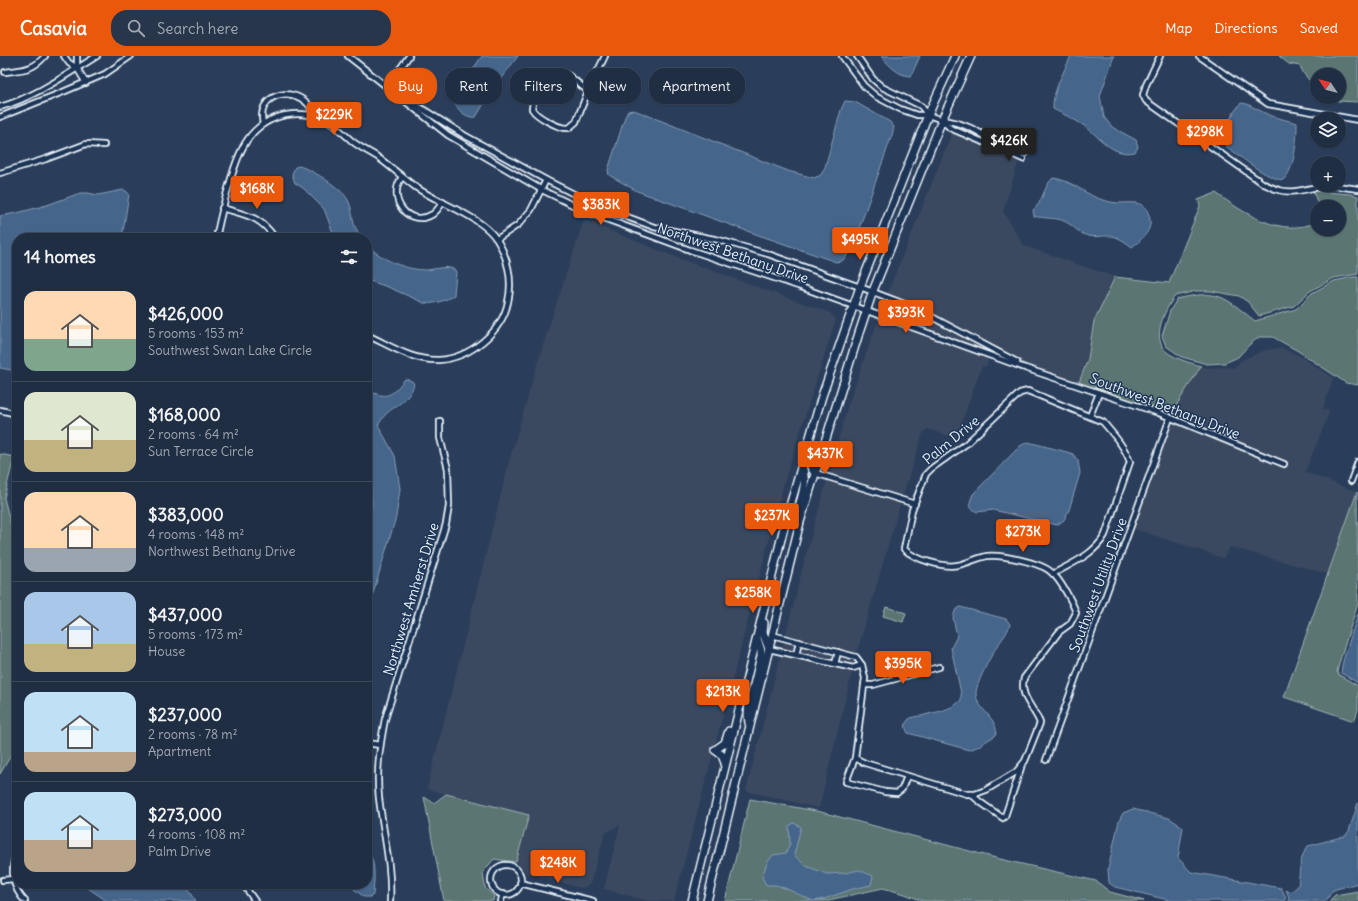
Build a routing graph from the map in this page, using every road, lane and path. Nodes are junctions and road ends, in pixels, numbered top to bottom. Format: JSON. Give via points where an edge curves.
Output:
{"nodes":[{"id":1,"x":45,"y":56,"type":"edge"},
{"id":2,"x":64,"y":56,"type":"edge"},
{"id":3,"x":77,"y":56,"type":"edge"},
{"id":4,"x":97,"y":56,"type":"edge"},
{"id":5,"x":131,"y":56,"type":"edge"},
{"id":6,"x":348,"y":56,"type":"edge"},
{"id":7,"x":409,"y":56,"type":"edge"},
{"id":8,"x":604,"y":56,"type":"edge"},
{"id":9,"x":842,"y":56,"type":"edge"},
{"id":10,"x":857,"y":56,"type":"edge"},
{"id":11,"x":955,"y":56,"type":"edge"},
{"id":12,"x":971,"y":56,"type":"edge"},
{"id":13,"x":1160,"y":56,"type":"edge"},
{"id":14,"x":1200,"y":56,"type":"edge"},
{"id":15,"x":77,"y":68,"type":"junction"},
{"id":16,"x":400,"y":68,"type":"edge"},
{"id":17,"x":599,"y":68,"type":"edge"},
{"id":18,"x":5,"y":72,"type":"dead end"},
{"id":19,"x":86,"y":82,"type":"junction"},
{"id":20,"x":381,"y":82,"type":"junction"},
{"id":21,"x":588,"y":91,"type":"joint"},
{"id":22,"x":0,"y":107,"type":"edge"},
{"id":23,"x":928,"y":114,"type":"junction"},
{"id":24,"x":0,"y":116,"type":"edge"},
{"id":25,"x":314,"y":116,"type":"junction"},
{"id":26,"x":942,"y":120,"type":"junction"},
{"id":27,"x":1358,"y":120,"type":"edge"},
{"id":28,"x":263,"y":124,"type":"junction"},
{"id":29,"x":995,"y":144,"type":"junction"},
{"id":30,"x":104,"y":145,"type":"dead end"},
{"id":31,"x":1024,"y":156,"type":"dead end"},
{"id":32,"x":0,"y":173,"type":"edge"},
{"id":33,"x":402,"y":177,"type":"junction"},
{"id":34,"x":546,"y":180,"type":"junction"},
{"id":35,"x":1346,"y":187,"type":"edge"},
{"id":36,"x":1310,"y":188,"type":"edge"},
{"id":37,"x":1358,"y":189,"type":"edge"},
{"id":38,"x":542,"y":190,"type":"junction"},
{"id":39,"x":443,"y":202,"type":"junction"},
{"id":40,"x":222,"y":208,"type":"junction"},
{"id":41,"x":217,"y":233,"type":"edge"},
{"id":42,"x":272,"y":233,"type":"edge"},
{"id":43,"x":497,"y":239,"type":"junction"},
{"id":44,"x":860,"y":287,"type":"junction"},
{"id":45,"x":873,"y":292,"type":"junction"},
{"id":46,"x":853,"y":307,"type":"junction"},
{"id":47,"x":866,"y":311,"type":"junction"},
{"id":48,"x":372,"y":338,"type":"edge"},
{"id":49,"x":1037,"y":372,"type":"junction"},
{"id":50,"x":1099,"y":393,"type":"junction"},
{"id":51,"x":0,"y":410,"type":"edge"},
{"id":52,"x":12,"y":413,"type":"edge"},
{"id":53,"x":1090,"y":416,"type":"junction"},
{"id":54,"x":1170,"y":418,"type":"junction"},
{"id":55,"x":440,"y":421,"type":"dead end"},
{"id":56,"x":814,"y":424,"type":"junction"},
{"id":57,"x":1358,"y":462,"type":"edge"},
{"id":58,"x":802,"y":464,"type":"junction"},
{"id":59,"x":1284,"y":464,"type":"dead end"},
{"id":60,"x":815,"y":473,"type":"junction"},
{"id":61,"x":1351,"y":481,"type":"dead end"},
{"id":62,"x":915,"y":504,"type":"junction"},
{"id":63,"x":793,"y":550,"type":"junction"},
{"id":64,"x":1053,"y":574,"type":"junction"},
{"id":65,"x":767,"y":595,"type":"junction"},
{"id":66,"x":772,"y":635,"type":"junction"},
{"id":67,"x":756,"y":637,"type":"junction"},
{"id":68,"x":799,"y":642,"type":"junction"},
{"id":69,"x":769,"y":649,"type":"junction"},
{"id":70,"x":838,"y":652,"type":"junction"},
{"id":71,"x":796,"y":655,"type":"junction"},
{"id":72,"x":835,"y":664,"type":"junction"},
{"id":73,"x":862,"y":665,"type":"junction"},
{"id":74,"x":939,"y":668,"type":"dead end"},
{"id":75,"x":864,"y":686,"type":"junction"},
{"id":76,"x":744,"y":688,"type":"junction"},
{"id":77,"x":750,"y":727,"type":"junction"},
{"id":78,"x":372,"y":744,"type":"edge"},
{"id":79,"x":380,"y":745,"type":"junction"},
{"id":80,"x":855,"y":758,"type":"junction"},
{"id":81,"x":1046,"y":760,"type":"dead end"},
{"id":82,"x":725,"y":763,"type":"junction"},
{"id":83,"x":1022,"y":764,"type":"junction"},
{"id":84,"x":907,"y":776,"type":"junction"},
{"id":85,"x":971,"y":794,"type":"junction"},
{"id":86,"x":12,"y":878,"type":"edge"},
{"id":87,"x":3,"y":880,"type":"dead end"},
{"id":88,"x":520,"y":883,"type":"junction"},
{"id":89,"x":17,"y":889,"type":"edge"},
{"id":90,"x":247,"y":889,"type":"edge"},
{"id":91,"x":503,"y":894,"type":"junction"},
{"id":92,"x":25,"y":901,"type":"edge"},
{"id":93,"x":255,"y":901,"type":"edge"},
{"id":94,"x":390,"y":901,"type":"edge"},
{"id":95,"x":501,"y":901,"type":"edge"},
{"id":96,"x":592,"y":901,"type":"edge"},
{"id":97,"x":692,"y":901,"type":"edge"},
{"id":98,"x":707,"y":901,"type":"edge"}],
"edges":[{"from":1,"to":18,"type":"street","via":[[34,67]]},
{"from":2,"to":15,"type":"street"},
{"from":3,"to":15,"type":"street"},
{"from":4,"to":15,"type":"street"},
{"from":5,"to":19,"type":"street","via":[[105,74]]},
{"from":6,"to":20,"type":"street","name":"Northwest Bethany Drive"},
{"from":7,"to":16,"type":"street"},
{"from":8,"to":17,"type":"street"},
{"from":9,"to":23,"type":"street","via":[[864,86],[877,97],[905,111],[917,115]]},
{"from":10,"to":23,"type":"street","via":[[882,87],[921,106]]},
{"from":11,"to":23,"type":"main road"},
{"from":12,"to":26,"type":"main road"},
{"from":13,"to":36,"type":"street","via":[[1146,85],[1143,95],[1146,101],[1264,184],[1280,191],[1292,192]]},
{"from":14,"to":27,"type":"street","via":[[1268,104]]},
{"from":15,"to":19,"type":"street"},
{"from":15,"to":22,"type":"street","via":[[32,95]]},
{"from":19,"to":24,"type":"street"},
{"from":20,"to":34,"type":"street","name":"Northwest Bethany Drive","via":[[464,135]]},
{"from":20,"to":38,"type":"street","name":"Northwest Bethany Drive","via":[[448,135]]},
{"from":21,"to":21,"type":"street","via":[[563,72],[558,72],[551,76],[538,94],[532,109],[546,120],[562,128],[569,128],[576,122]]},
{"from":23,"to":26,"type":"street"},
{"from":23,"to":44,"type":"main road"},
{"from":25,"to":28,"type":"street","via":[[296,114],[276,117]]},
{"from":25,"to":28,"type":"street","via":[[310,106],[297,96],[279,94],[264,106],[261,116]]},
{"from":25,"to":33,"type":"street","via":[[337,127],[353,142]]},
{"from":26,"to":29,"type":"street","via":[[950,128],[982,142]]},
{"from":26,"to":29,"type":"street","via":[[954,121],[986,136]]},
{"from":26,"to":45,"type":"main road"},
{"from":28,"to":40,"type":"street","via":[[244,145]]},
{"from":29,"to":31,"type":"street","via":[[1010,153]]},
{"from":30,"to":32,"type":"street","via":[[86,144]]},
{"from":33,"to":39,"type":"street","via":[[419,190]]},
{"from":33,"to":39,"type":"street","via":[[397,185],[396,195],[398,204],[408,214],[426,217],[435,213]]},
{"from":34,"to":38,"type":"street"},
{"from":34,"to":44,"type":"street","name":"Northwest Bethany Drive","via":[[598,206],[654,227],[719,240],[768,254]]},
{"from":35,"to":37,"type":"street"},
{"from":38,"to":43,"type":"street","via":[[531,210],[518,225]]},
{"from":38,"to":46,"type":"street","name":"Northwest Bethany Drive","via":[[587,212],[648,235]]},
{"from":39,"to":43,"type":"street","via":[[482,225]]},
{"from":40,"to":41,"type":"street"},
{"from":40,"to":42,"type":"street","via":[[258,220]]},
{"from":43,"to":48,"type":"street","via":[[507,263],[509,297],[502,317],[482,342],[469,352],[439,360],[413,357]]},
{"from":44,"to":45,"type":"street","name":"Southwest Bethany Drive"},
{"from":44,"to":46,"type":"main road"},
{"from":45,"to":47,"type":"main road"},
{"from":45,"to":49,"type":"street","name":"Southwest Bethany Drive","via":[[915,308]]},
{"from":46,"to":47,"type":"street","name":"Southwest Bethany Drive"},
{"from":46,"to":56,"type":"main road"},
{"from":47,"to":49,"type":"street","name":"Southwest Bethany Drive"},
{"from":47,"to":60,"type":"main road"},
{"from":49,"to":50,"type":"street","name":"Southwest Bethany Drive"},
{"from":50,"to":53,"type":"street"},
{"from":50,"to":54,"type":"street","name":"Southwest Bethany Drive"},
{"from":51,"to":52,"type":"street"},
{"from":53,"to":62,"type":"street","name":"Palm Drive","via":[[1028,391],[1020,393],[966,444],[926,474]]},
{"from":53,"to":64,"type":"street","name":"Palm Drive","via":[[1103,422],[1110,430],[1127,455],[1129,467],[1100,545]]},
{"from":54,"to":59,"type":"street","name":"Southwest Bethany Drive"},
{"from":54,"to":81,"type":"street","name":"Southwest Utility Drive"},
{"from":55,"to":79,"type":"street","name":"Northwest Amherst Drive","via":[[440,438],[448,469],[449,506],[446,524],[385,719]]},
{"from":56,"to":58,"type":"main road"},
{"from":56,"to":60,"type":"main road","via":[[809,463]]},
{"from":57,"to":61,"type":"street"},
{"from":58,"to":63,"type":"main road","via":[[805,480],[793,531]]},
{"from":58,"to":65,"type":"main road"},
{"from":60,"to":62,"type":"street"},
{"from":60,"to":63,"type":"main road"},
{"from":62,"to":64,"type":"street","name":"Palm Drive","via":[[904,549],[912,555],[946,566],[986,556],[1000,556],[1044,567]]},
{"from":63,"to":66,"type":"main road"},
{"from":64,"to":83,"type":"street","name":"Palm Drive","via":[[1076,613],[1070,624],[1059,632],[1024,678],[1022,686],[1040,723]]},
{"from":65,"to":67,"type":"main road"},
{"from":65,"to":69,"type":"main road","via":[[763,634]]},
{"from":66,"to":68,"type":"street"},
{"from":66,"to":69,"type":"main road"},
{"from":67,"to":76,"type":"main road"},
{"from":67,"to":77,"type":"main road","via":[[761,656],[748,710]]},
{"from":68,"to":70,"type":"street"},
{"from":68,"to":71,"type":"street"},
{"from":69,"to":71,"type":"street"},
{"from":69,"to":77,"type":"main road"},
{"from":70,"to":72,"type":"street"},
{"from":70,"to":73,"type":"street","via":[[856,657]]},
{"from":71,"to":72,"type":"street"},
{"from":72,"to":73,"type":"street","via":[[853,668]]},
{"from":73,"to":75,"type":"street"},
{"from":74,"to":75,"type":"street"},
{"from":75,"to":80,"type":"street"},
{"from":76,"to":82,"type":"main road"},
{"from":76,"to":82,"type":"main road","via":[[737,699],[725,743],[714,750],[722,755]]},
{"from":77,"to":98,"type":"main road"},
{"from":78,"to":79,"type":"street"},
{"from":79,"to":94,"type":"street","name":"Northwest Amherst Drive","via":[[377,776],[389,862]]},
{"from":80,"to":84,"type":"street","name":"Palm Drive"},
{"from":80,"to":84,"type":"street","via":[[846,782],[897,793],[902,789]]},
{"from":82,"to":97,"type":"main road"},
{"from":83,"to":85,"type":"street","name":"Palm Drive","via":[[1016,772],[986,790]]},
{"from":83,"to":85,"type":"street","name":"Palm Drive","via":[[1003,818]]},
{"from":84,"to":85,"type":"street","name":"Palm Drive"},
{"from":86,"to":87,"type":"street"},
{"from":88,"to":91,"type":"street","via":[[512,894]]},
{"from":88,"to":91,"type":"street","via":[[519,874],[512,866],[498,867],[491,880],[494,889]]},
{"from":88,"to":96,"type":"street"},
{"from":89,"to":92,"type":"street"},
{"from":90,"to":93,"type":"street"},
{"from":91,"to":95,"type":"street"}]}
